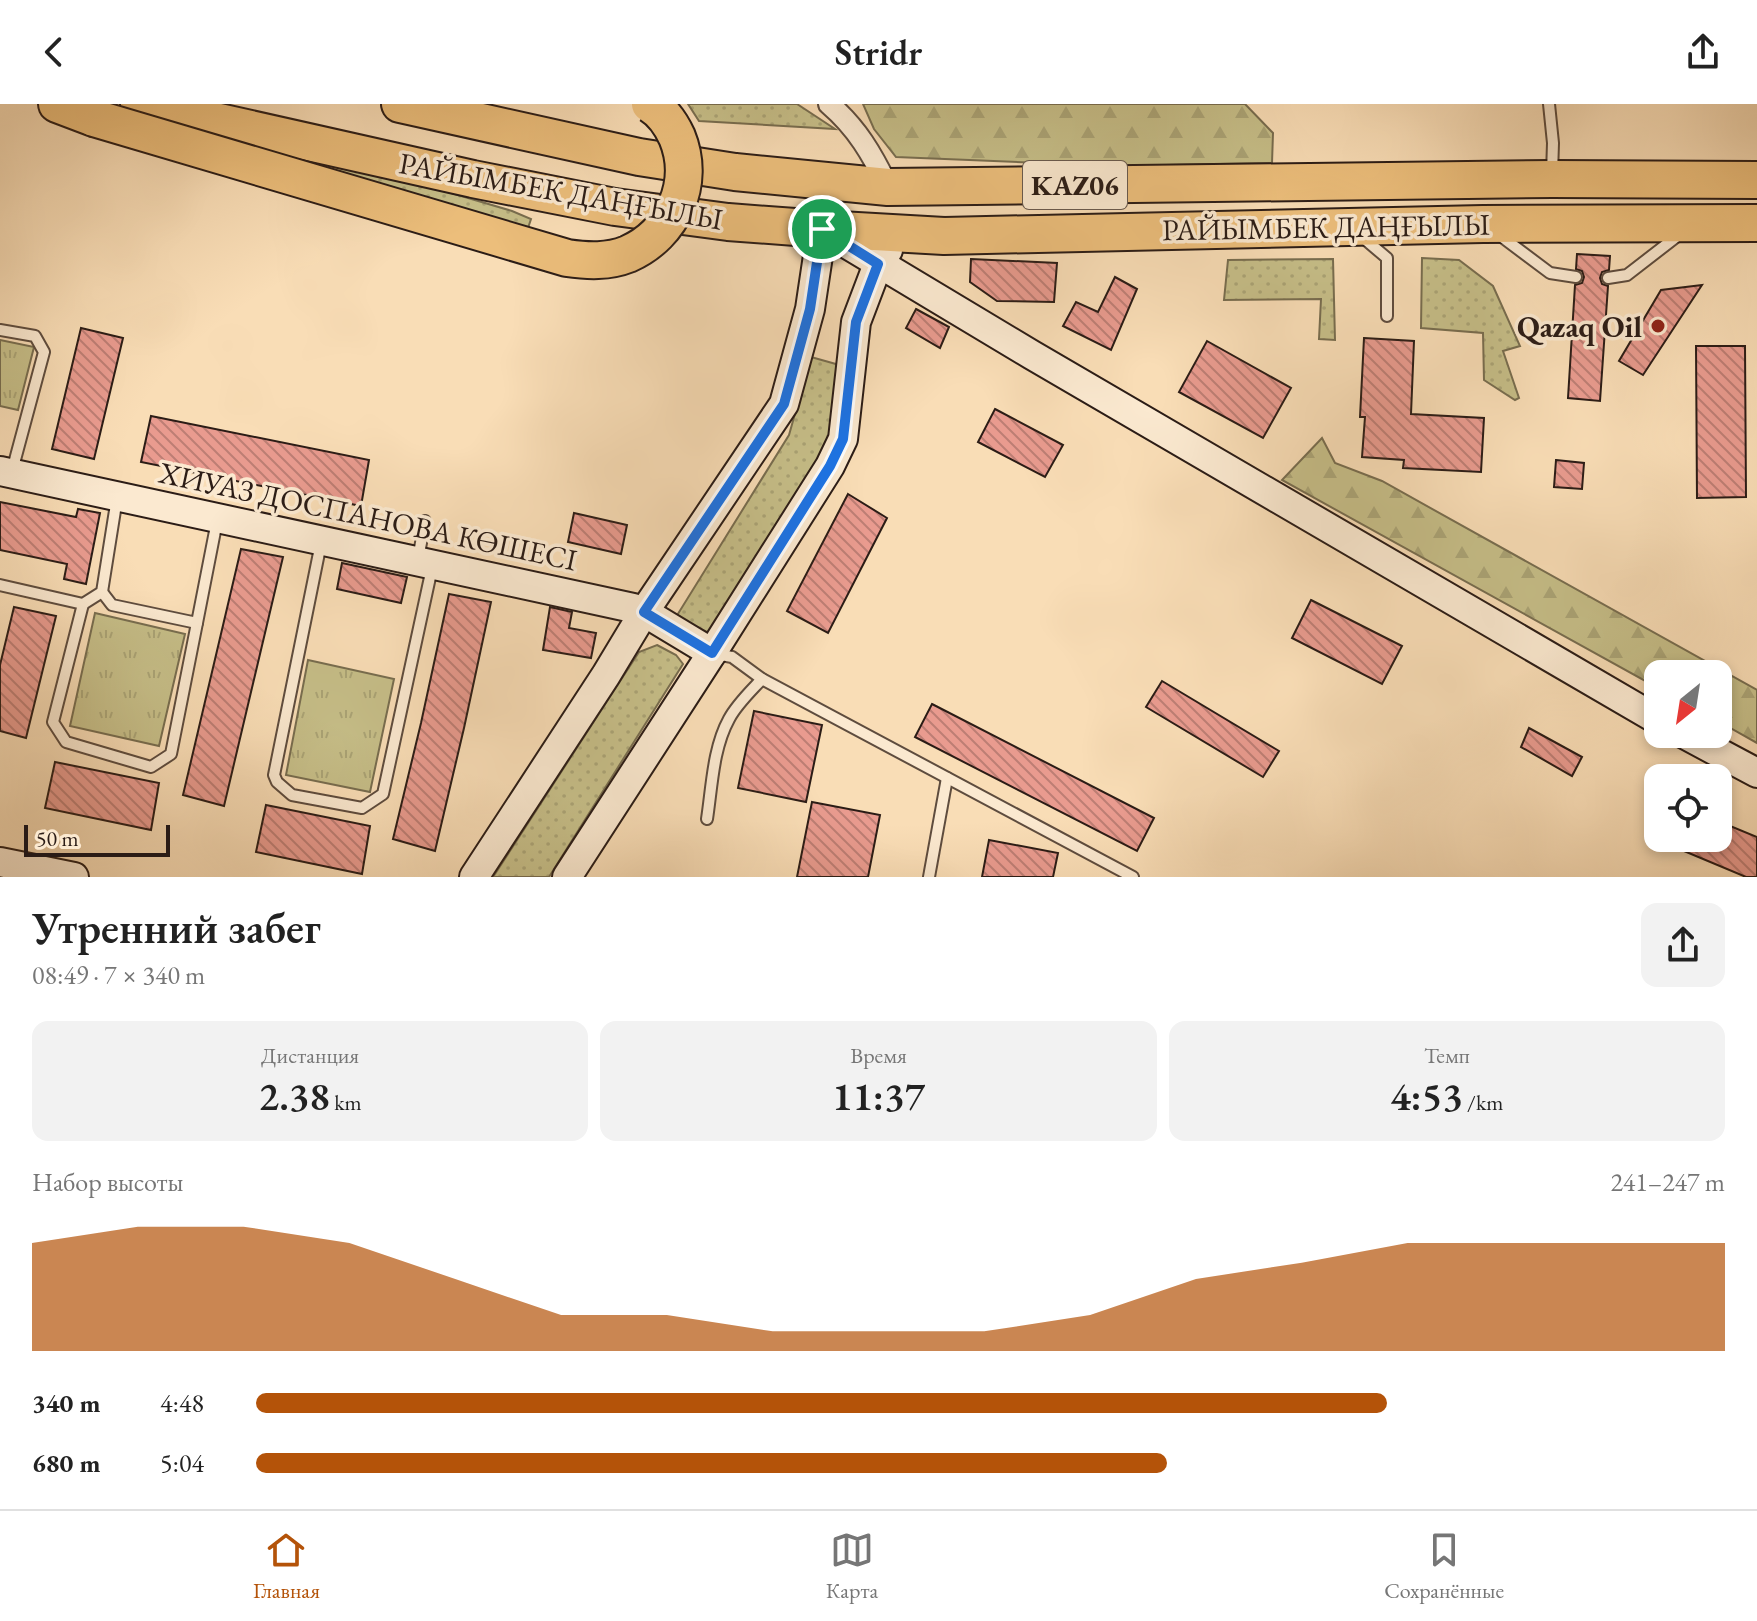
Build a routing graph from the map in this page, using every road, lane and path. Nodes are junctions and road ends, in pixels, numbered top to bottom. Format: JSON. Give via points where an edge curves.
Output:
{"nodes":[{"id":1,"x":57,"y":104,"type":"edge"},
{"id":2,"x":139,"y":104,"type":"edge"},
{"id":3,"x":400,"y":104,"type":"edge"},
{"id":4,"x":650,"y":104,"type":"edge"},
{"id":5,"x":829,"y":104,"type":"edge"},
{"id":6,"x":1549,"y":104,"type":"edge"},
{"id":7,"x":1552,"y":179,"type":"junction"},
{"id":8,"x":1757,"y":180,"type":"edge"},
{"id":9,"x":888,"y":187,"type":"junction"},
{"id":10,"x":1695,"y":223,"type":"junction"},
{"id":11,"x":1757,"y":223,"type":"edge"},
{"id":12,"x":1483,"y":224,"type":"junction"},
{"id":13,"x":1350,"y":227,"type":"junction"},
{"id":14,"x":822,"y":229,"type":"junction"},
{"id":15,"x":900,"y":233,"type":"junction"},
{"id":16,"x":878,"y":264,"type":"junction"},
{"id":17,"x":1576,"y":277,"type":"dead end"},
{"id":18,"x":1608,"y":278,"type":"dead end"},
{"id":19,"x":810,"y":309,"type":"junction"},
{"id":20,"x":1387,"y":316,"type":"dead end"},
{"id":21,"x":856,"y":322,"type":"junction"},
{"id":22,"x":0,"y":330,"type":"edge"},
{"id":23,"x":6,"y":472,"type":"edge"},
{"id":24,"x":117,"y":496,"type":"junction"},
{"id":25,"x":217,"y":518,"type":"junction"},
{"id":26,"x":425,"y":521,"type":"dead end"},
{"id":27,"x":321,"y":541,"type":"junction"},
{"id":28,"x":425,"y":564,"type":"junction"},
{"id":29,"x":0,"y":585,"type":"edge"},
{"id":30,"x":102,"y":592,"type":"junction"},
{"id":31,"x":83,"y":604,"type":"junction"},
{"id":32,"x":644,"y":612,"type":"junction"},
{"id":33,"x":197,"y":623,"type":"junction"},
{"id":34,"x":712,"y":653,"type":"junction"},
{"id":35,"x":762,"y":679,"type":"junction"},
{"id":36,"x":1644,"y":712,"type":"edge"},
{"id":37,"x":1710,"y":748,"type":"edge"},
{"id":38,"x":1757,"y":773,"type":"edge"},
{"id":39,"x":947,"y":778,"type":"junction"},
{"id":40,"x":707,"y":819,"type":"dead end"},
{"id":41,"x":0,"y":862,"type":"edge"},
{"id":42,"x":74,"y":877,"type":"edge"},
{"id":43,"x":474,"y":877,"type":"edge"},
{"id":44,"x":567,"y":877,"type":"edge"},
{"id":45,"x":929,"y":877,"type":"edge"},
{"id":46,"x":1133,"y":877,"type":"edge"}],
"edges":[{"from":1,"to":4,"type":"highway","bridge":true,"via":[[589,261],[613,259],[648,243],[677,206],[684,178],[682,149],[673,128]]},
{"from":2,"to":14,"type":"highway","name":"РАЙЫМБЕК ДАҢҒЫЛЫ","number":"KАZ06","via":[[615,207]]},
{"from":3,"to":9,"type":"highway","name":"РАЙЫМБЕК ДАҢҒЫЛЫ","number":"KАZ06","via":[[639,157]]},
{"from":5,"to":9,"type":"street","via":[[870,150]]},
{"from":6,"to":7,"type":"lane"},
{"from":7,"to":8,"type":"highway","name":"РАЙЫМБЕК ДАҢҒЫЛЫ","number":"KАZ06"},
{"from":7,"to":9,"type":"highway","name":"РАЙЫМБЕК ДАҢҒЫЛЫ","number":"KАZ06"},
{"from":10,"to":11,"type":"highway","name":"РАЙЫМБЕК ДАҢҒЫЛЫ","number":"KАZ06"},
{"from":10,"to":12,"type":"highway","name":"РАЙЫМБЕК ДАҢҒЫЛЫ","number":"KАZ06"},
{"from":10,"to":18,"type":"lane","via":[[1627,275]]},
{"from":12,"to":13,"type":"highway","name":"РАЙЫМБЕК ДАҢҒЫЛЫ","number":"KАZ06"},
{"from":12,"to":17,"type":"lane","via":[[1550,273]]},
{"from":13,"to":15,"type":"highway","name":"РАЙЫМБЕК ДАҢҒЫЛЫ","number":"KАZ06"},
{"from":13,"to":20,"type":"lane","via":[[1387,258]]},
{"from":14,"to":15,"type":"highway","name":"РАЙЫМБЕК ДАҢҒЫЛЫ","number":"KАZ06"},
{"from":14,"to":16,"type":"street"},
{"from":14,"to":19,"type":"street"},
{"from":15,"to":16,"type":"street"},
{"from":16,"to":21,"type":"street"},
{"from":16,"to":36,"type":"street"},
{"from":19,"to":21,"type":"street"},
{"from":19,"to":32,"type":"street","via":[[784,404]]},
{"from":21,"to":34,"type":"street","via":[[843,439]]},
{"from":22,"to":23,"type":"lane","via":[[35,336],[44,352]]},
{"from":23,"to":24,"type":"street","name":"ХИУАЗ ДОСПАНОВА КӨШЕСІ"},
{"from":24,"to":25,"type":"street","name":"ХИУАЗ ДОСПАНОВА КӨШЕСІ"},
{"from":24,"to":30,"type":"lane"},
{"from":25,"to":27,"type":"street","name":"ХИУАЗ ДОСПАНОВА КӨШЕСІ"},
{"from":25,"to":33,"type":"lane"},
{"from":26,"to":28,"type":"lane"},
{"from":27,"to":28,"type":"street","name":"ХИУАЗ ДОСПАНОВА КӨШЕСІ"},
{"from":27,"to":28,"type":"lane","via":[[274,775],[292,795],[362,808],[383,794]]},
{"from":28,"to":32,"type":"street","name":"ХИУАЗ ДОСПАНОВА КӨШЕСІ"},
{"from":29,"to":31,"type":"lane"},
{"from":30,"to":31,"type":"lane"},
{"from":30,"to":33,"type":"lane","via":[[112,605]]},
{"from":31,"to":33,"type":"lane","via":[[53,722],[66,742],[151,767],[171,754]]},
{"from":32,"to":34,"type":"street","name":"ХИУАЗ ДОСПАНОВА КӨШЕСІ"},
{"from":32,"to":43,"type":"street"},
{"from":34,"to":35,"type":"lane","via":[[732,657]]},
{"from":34,"to":44,"type":"street"},
{"from":35,"to":39,"type":"lane"},
{"from":35,"to":40,"type":"lane","via":[[728,720],[719,743]]},
{"from":37,"to":38,"type":"street"},
{"from":39,"to":45,"type":"lane"},
{"from":39,"to":46,"type":"lane"},
{"from":41,"to":42,"type":"street"}]}
